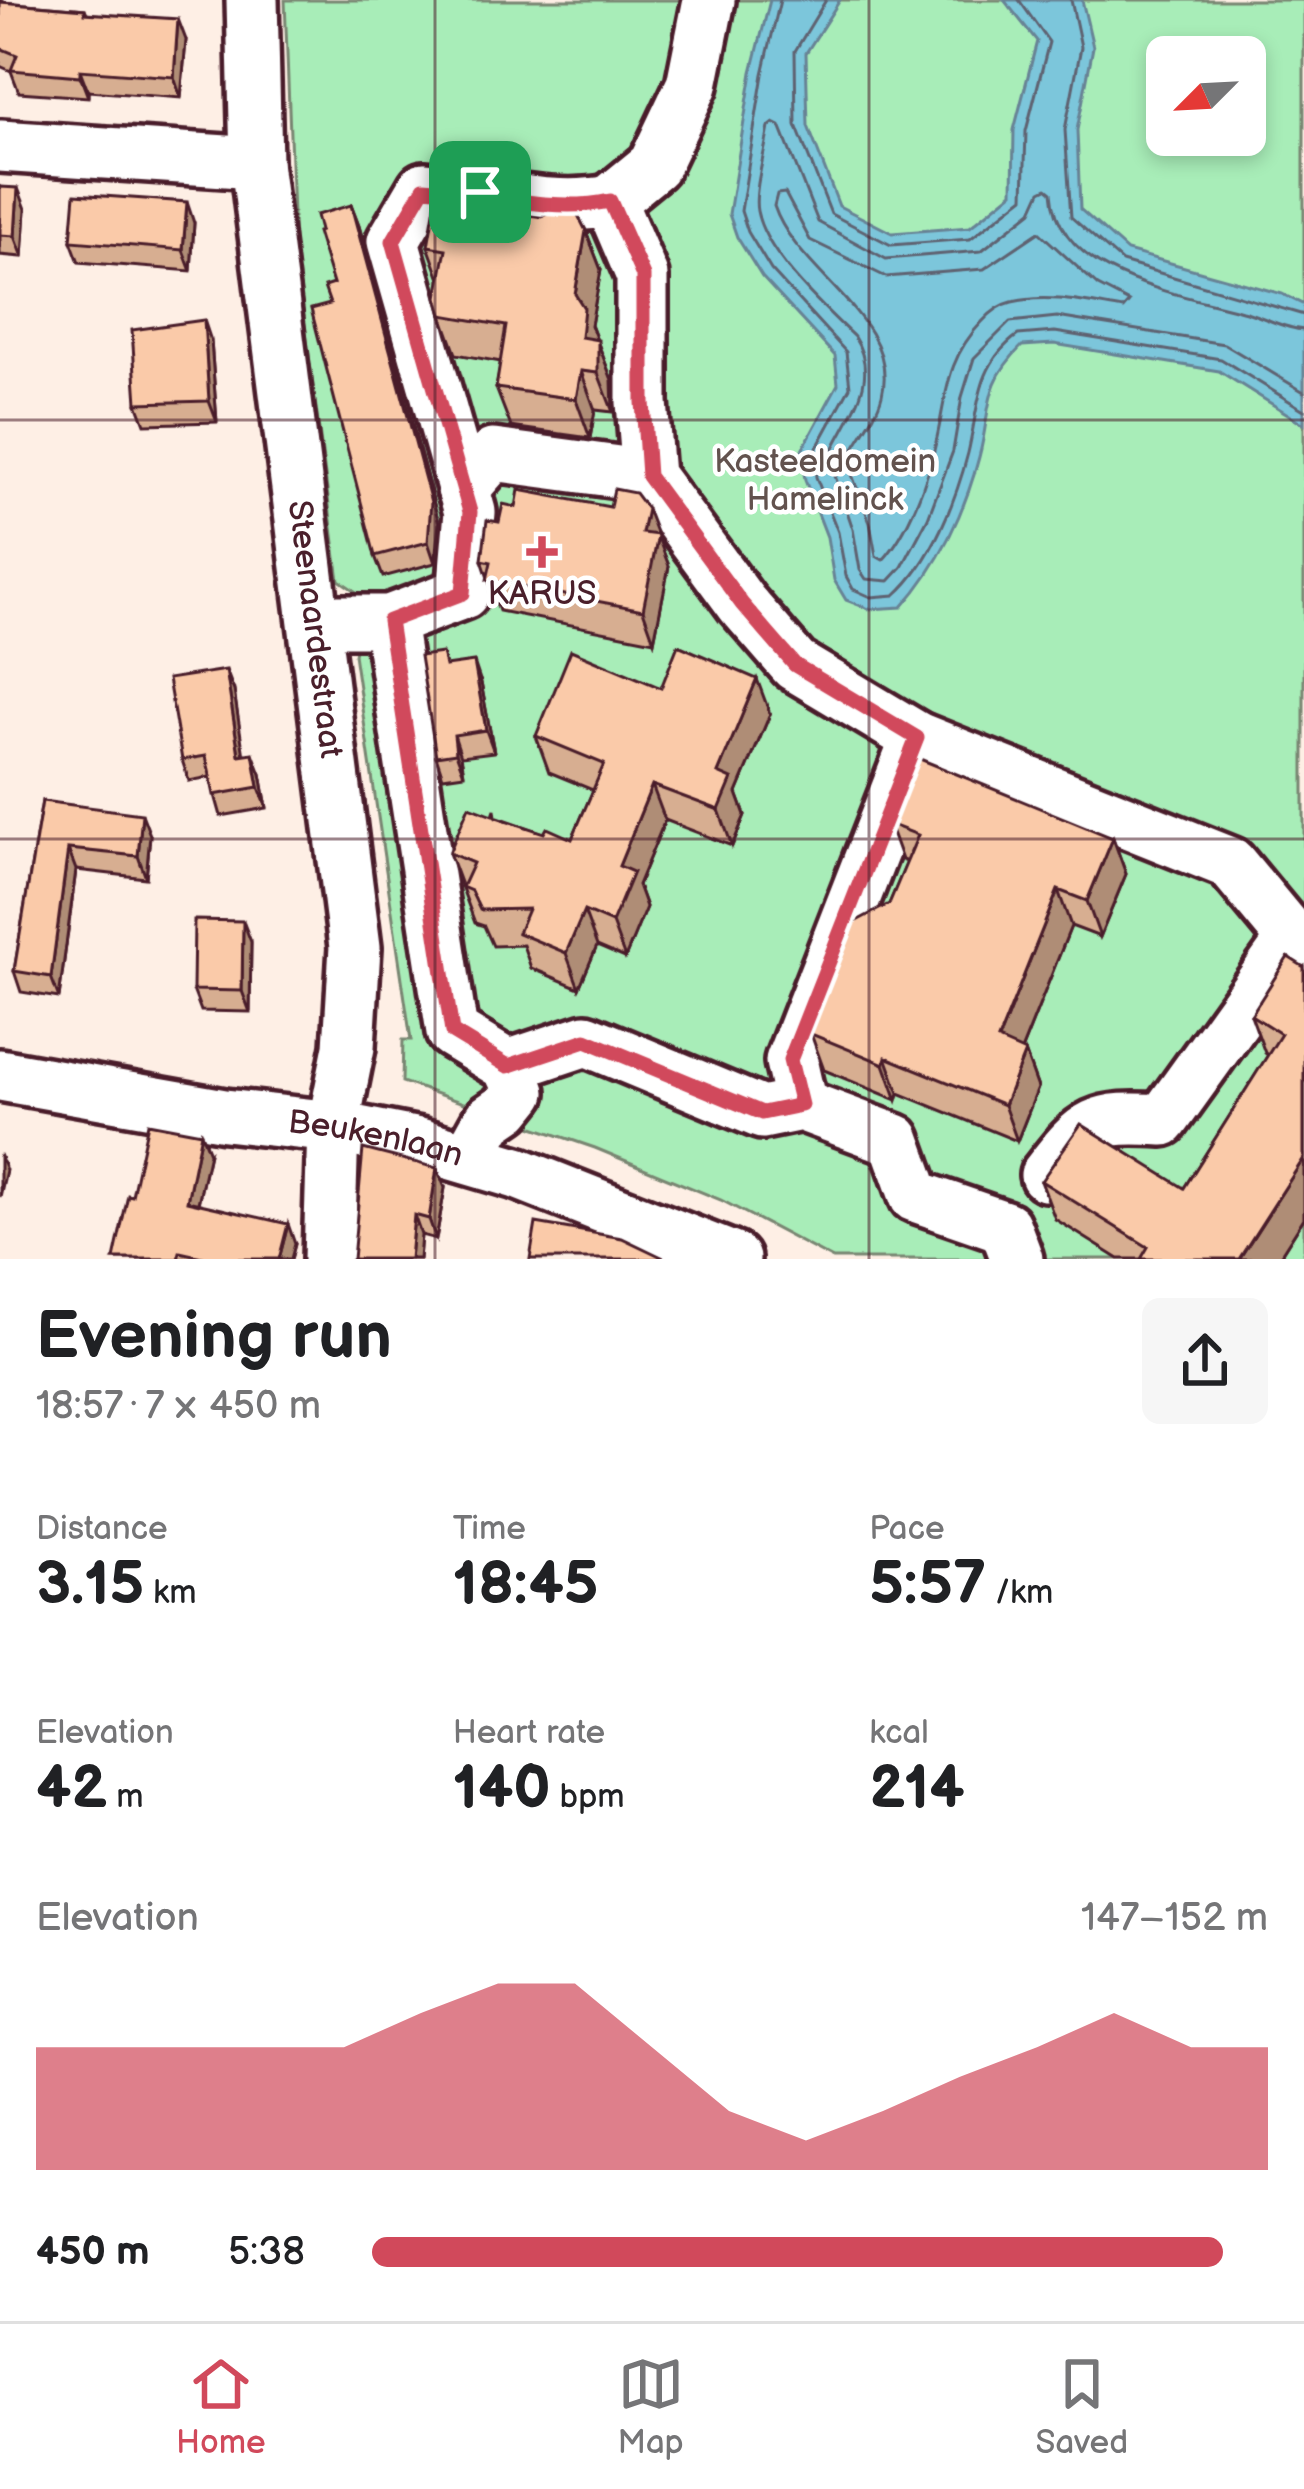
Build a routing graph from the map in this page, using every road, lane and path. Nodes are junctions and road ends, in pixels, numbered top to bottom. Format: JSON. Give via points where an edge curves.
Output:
{"nodes":[{"id":1,"x":252,"y":0,"type":"edge"},
{"id":2,"x":709,"y":0,"type":"edge"},
{"id":3,"x":0,"y":146,"type":"edge"},
{"id":4,"x":256,"y":163,"type":"junction"},
{"id":5,"x":610,"y":201,"type":"junction"},
{"id":6,"x":648,"y":476,"type":"junction"},
{"id":7,"x":463,"y":489,"type":"junction"},
{"id":8,"x":317,"y":621,"type":"junction"},
{"id":9,"x":389,"y":621,"type":"junction"},
{"id":10,"x":917,"y":738,"type":"junction"},
{"id":11,"x":1299,"y":942,"type":"edge"},
{"id":12,"x":508,"y":1066,"type":"junction"},
{"id":13,"x":0,"y":1075,"type":"edge"},
{"id":14,"x":801,"y":1105,"type":"junction"},
{"id":15,"x":332,"y":1127,"type":"junction"},
{"id":16,"x":468,"y":1158,"type":"junction"},
{"id":17,"x":1046,"y":1175,"type":"edge"},
{"id":18,"x":329,"y":1259,"type":"edge"},
{"id":19,"x":734,"y":1259,"type":"edge"},
{"id":20,"x":1017,"y":1259,"type":"edge"}],
"edges":[{"from":1,"to":4,"type":"street","name":"Steenaardestraat"},
{"from":2,"to":5,"type":"street","via":[[692,86],[654,165]]},
{"from":3,"to":4,"type":"street"},
{"from":4,"to":8,"type":"street","name":"Steenaardestraat"},
{"from":5,"to":6,"type":"street","via":[[643,276]]},
{"from":5,"to":7,"type":"street","via":[[575,208],[424,188],[393,241]]},
{"from":6,"to":7,"type":"street","via":[[494,455]]},
{"from":6,"to":10,"type":"street","via":[[795,665]]},
{"from":7,"to":9,"type":"street","via":[[470,512],[463,593]]},
{"from":8,"to":9,"type":"street"},
{"from":8,"to":15,"type":"street","name":"Steenaardestraat","via":[[355,947],[349,1046]]},
{"from":9,"to":12,"type":"street","via":[[452,1032]]},
{"from":10,"to":11,"type":"street","via":[[1230,862]]},
{"from":10,"to":14,"type":"street","via":[[790,1060]]},
{"from":11,"to":17,"type":"street","via":[[1163,1120],[1114,1117],[1075,1137]]},
{"from":12,"to":14,"type":"street","via":[[586,1040],[762,1113]]},
{"from":12,"to":16,"type":"street","via":[[520,1092],[489,1120]]},
{"from":13,"to":15,"type":"street","name":"Beukenlaan"},
{"from":14,"to":20,"type":"street","via":[[895,1140],[915,1196],[1005,1227]]},
{"from":15,"to":16,"type":"street","name":"Beukenlaan"},
{"from":15,"to":18,"type":"street","name":"Steenaardestraat"},
{"from":16,"to":19,"type":"street","name":"Beukenlaan"}]}
